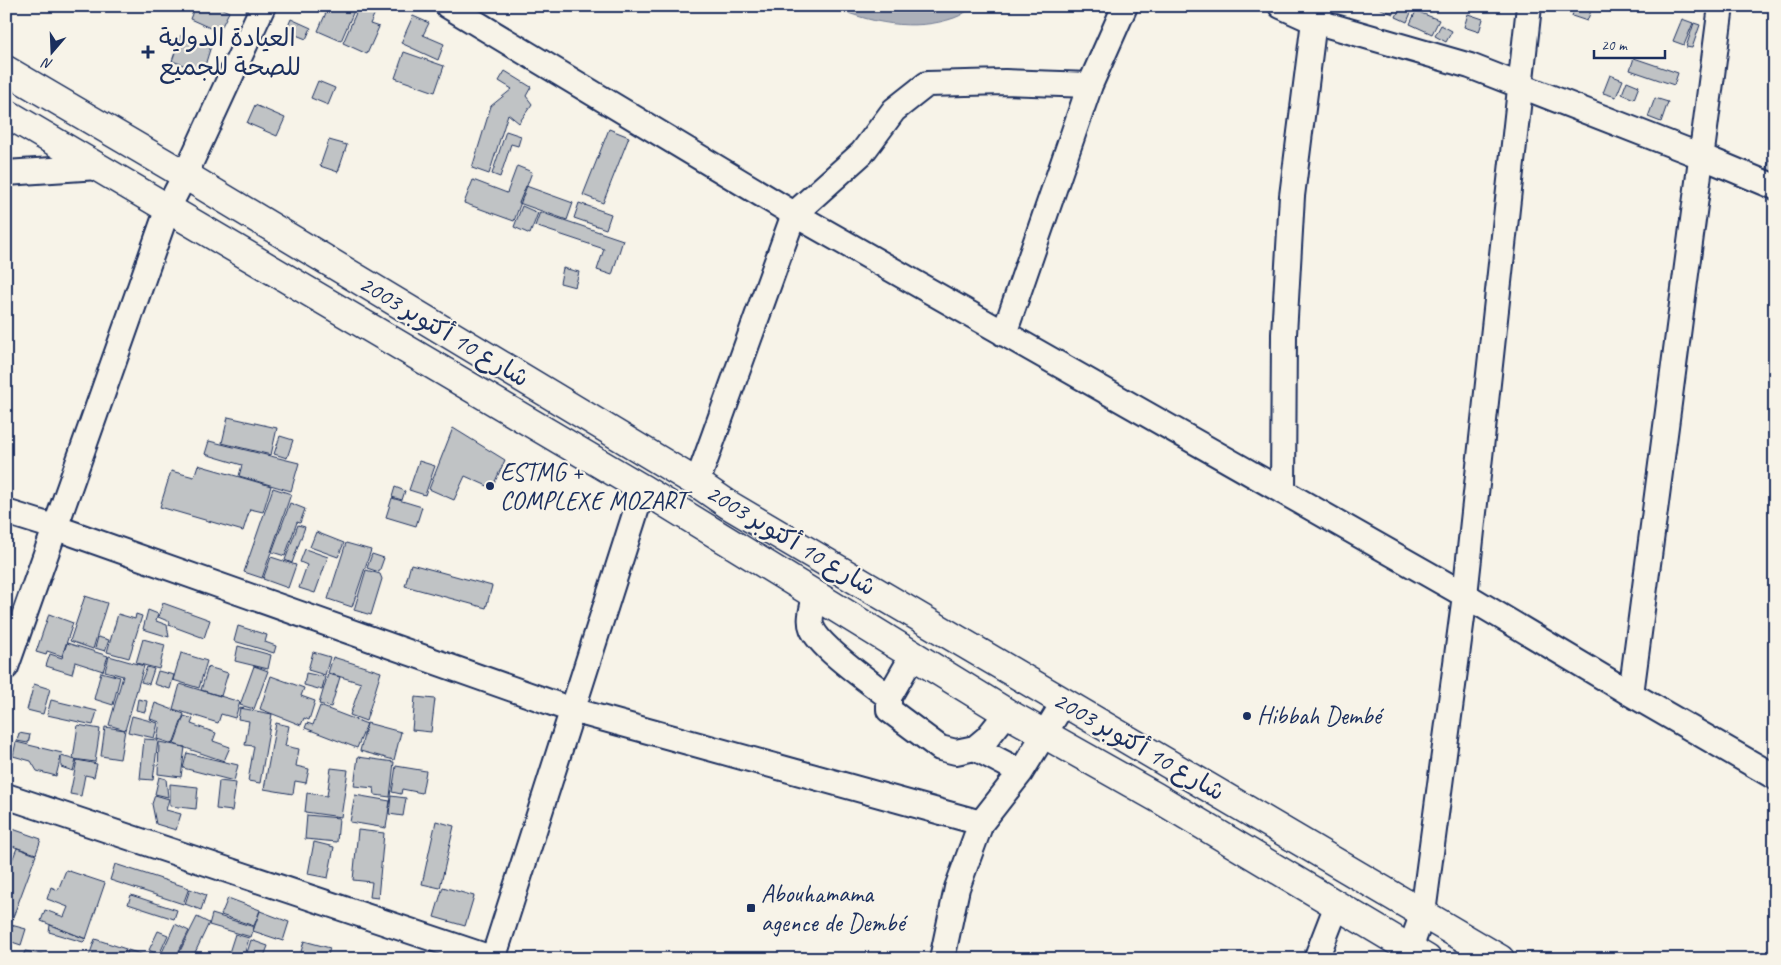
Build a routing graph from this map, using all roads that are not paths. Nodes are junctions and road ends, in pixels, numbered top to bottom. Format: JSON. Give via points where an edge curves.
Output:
{"nodes":[{"id":1,"x":264,"y":6,"type":"edge"},
{"id":2,"x":448,"y":6,"type":"edge"},
{"id":3,"x":1125,"y":6,"type":"edge"},
{"id":4,"x":1281,"y":6,"type":"edge"},
{"id":5,"x":1529,"y":6,"type":"edge"},
{"id":6,"x":1721,"y":6,"type":"edge"},
{"id":7,"x":1317,"y":14,"type":"edge"},
{"id":8,"x":6,"y":70,"type":"edge"},
{"id":9,"x":1090,"y":85,"type":"junction"},
{"id":10,"x":1520,"y":85,"type":"junction"},
{"id":11,"x":6,"y":113,"type":"edge"},
{"id":12,"x":1701,"y":156,"type":"junction"},
{"id":13,"x":98,"y":167,"type":"junction"},
{"id":14,"x":6,"y":173,"type":"edge"},
{"id":15,"x":186,"y":175,"type":"junction"},
{"id":16,"x":1775,"y":187,"type":"edge"},
{"id":17,"x":168,"y":208,"type":"junction"},
{"id":18,"x":794,"y":214,"type":"junction"},
{"id":19,"x":1004,"y":334,"type":"junction"},
{"id":20,"x":697,"y":483,"type":"junction"},
{"id":21,"x":643,"y":489,"type":"junction"},
{"id":22,"x":1283,"y":492,"type":"junction"},
{"id":23,"x":6,"y":512,"type":"edge"},
{"id":24,"x":54,"y":527,"type":"junction"},
{"id":25,"x":815,"y":594,"type":"junction"},
{"id":26,"x":1465,"y":595,"type":"junction"},
{"id":27,"x":913,"y":655,"type":"junction"},
{"id":28,"x":6,"y":667,"type":"edge"},
{"id":29,"x":1631,"y":694,"type":"junction"},
{"id":30,"x":890,"y":697,"type":"junction"},
{"id":31,"x":1064,"y":702,"type":"junction"},
{"id":32,"x":572,"y":710,"type":"junction"},
{"id":33,"x":1007,"y":713,"type":"junction"},
{"id":34,"x":1044,"y":734,"type":"junction"},
{"id":35,"x":975,"y":748,"type":"junction"},
{"id":36,"x":1021,"y":772,"type":"junction"},
{"id":37,"x":1775,"y":776,"type":"edge"},
{"id":38,"x":6,"y":796,"type":"edge"},
{"id":39,"x":981,"y":823,"type":"junction"},
{"id":40,"x":1337,"y":905,"type":"junction"},
{"id":41,"x":1423,"y":913,"type":"junction"},
{"id":42,"x":1419,"y":954,"type":"edge"},
{"id":43,"x":494,"y":959,"type":"edge"},
{"id":44,"x":942,"y":959,"type":"edge"},
{"id":45,"x":1316,"y":959,"type":"edge"},
{"id":46,"x":1500,"y":959,"type":"edge"}],
"edges":[{"from":1,"to":15,"type":"street"},
{"from":2,"to":18,"type":"street"},
{"from":3,"to":9,"type":"street"},
{"from":4,"to":7,"type":"street"},
{"from":5,"to":10,"type":"street"},
{"from":6,"to":12,"type":"street"},
{"from":7,"to":10,"type":"street"},
{"from":7,"to":22,"type":"street","via":[[1292,196],[1284,334]]},
{"from":8,"to":15,"type":"highway","name":"شارع 10 أكتوبر 2003"},
{"from":9,"to":18,"type":"street","via":[[927,84],[894,110],[862,154]]},
{"from":9,"to":19,"type":"street"},
{"from":10,"to":12,"type":"street"},
{"from":10,"to":26,"type":"street"},
{"from":11,"to":13,"type":"highway","name":"شارع 10 أكتوبر 2003"},
{"from":12,"to":16,"type":"street"},
{"from":12,"to":29,"type":"street"},
{"from":13,"to":14,"type":"street"},
{"from":13,"to":17,"type":"highway","name":"شارع 10 أكتوبر 2003"},
{"from":15,"to":17,"type":"street"},
{"from":15,"to":20,"type":"highway","name":"شارع 10 أكتوبر 2003"},
{"from":17,"to":21,"type":"highway","name":"شارع 10 أكتوبر 2003"},
{"from":17,"to":24,"type":"street"},
{"from":18,"to":19,"type":"street"},
{"from":18,"to":20,"type":"street"},
{"from":19,"to":22,"type":"street"},
{"from":20,"to":31,"type":"highway","name":"شارع 10 أكتوبر 2003"},
{"from":21,"to":25,"type":"highway","name":"شارع 10 أكتوبر 2003"},
{"from":21,"to":32,"type":"street"},
{"from":22,"to":26,"type":"street"},
{"from":23,"to":24,"type":"street"},
{"from":24,"to":28,"type":"street"},
{"from":24,"to":32,"type":"street"},
{"from":25,"to":27,"type":"highway","name":"شارع 10 أكتوبر 2003"},
{"from":25,"to":30,"type":"street","via":[[812,628],[823,645]]},
{"from":26,"to":29,"type":"street"},
{"from":26,"to":41,"type":"street"},
{"from":27,"to":30,"type":"street"},
{"from":27,"to":33,"type":"highway","name":"شارع 10 أكتوبر 2003"},
{"from":29,"to":37,"type":"street"},
{"from":30,"to":35,"type":"street","via":[[889,710],[940,748],[956,752]]},
{"from":31,"to":34,"type":"street"},
{"from":31,"to":41,"type":"highway","name":"شارع 10 أكتوبر 2003"},
{"from":32,"to":39,"type":"street"},
{"from":32,"to":43,"type":"street"},
{"from":33,"to":34,"type":"highway","name":"شارع 10 أكتوبر 2003"},
{"from":33,"to":35,"type":"street"},
{"from":34,"to":36,"type":"street"},
{"from":34,"to":40,"type":"highway","name":"شارع 10 أكتوبر 2003"},
{"from":35,"to":36,"type":"street"},
{"from":36,"to":39,"type":"street"},
{"from":38,"to":43,"type":"street"},
{"from":39,"to":44,"type":"street","via":[[957,888]]},
{"from":40,"to":42,"type":"highway","name":"شارع 10 أكتوبر 2003"},
{"from":40,"to":45,"type":"street"},
{"from":41,"to":42,"type":"street"},
{"from":41,"to":46,"type":"highway","name":"شارع 10 أكتوبر 2003"}]}
